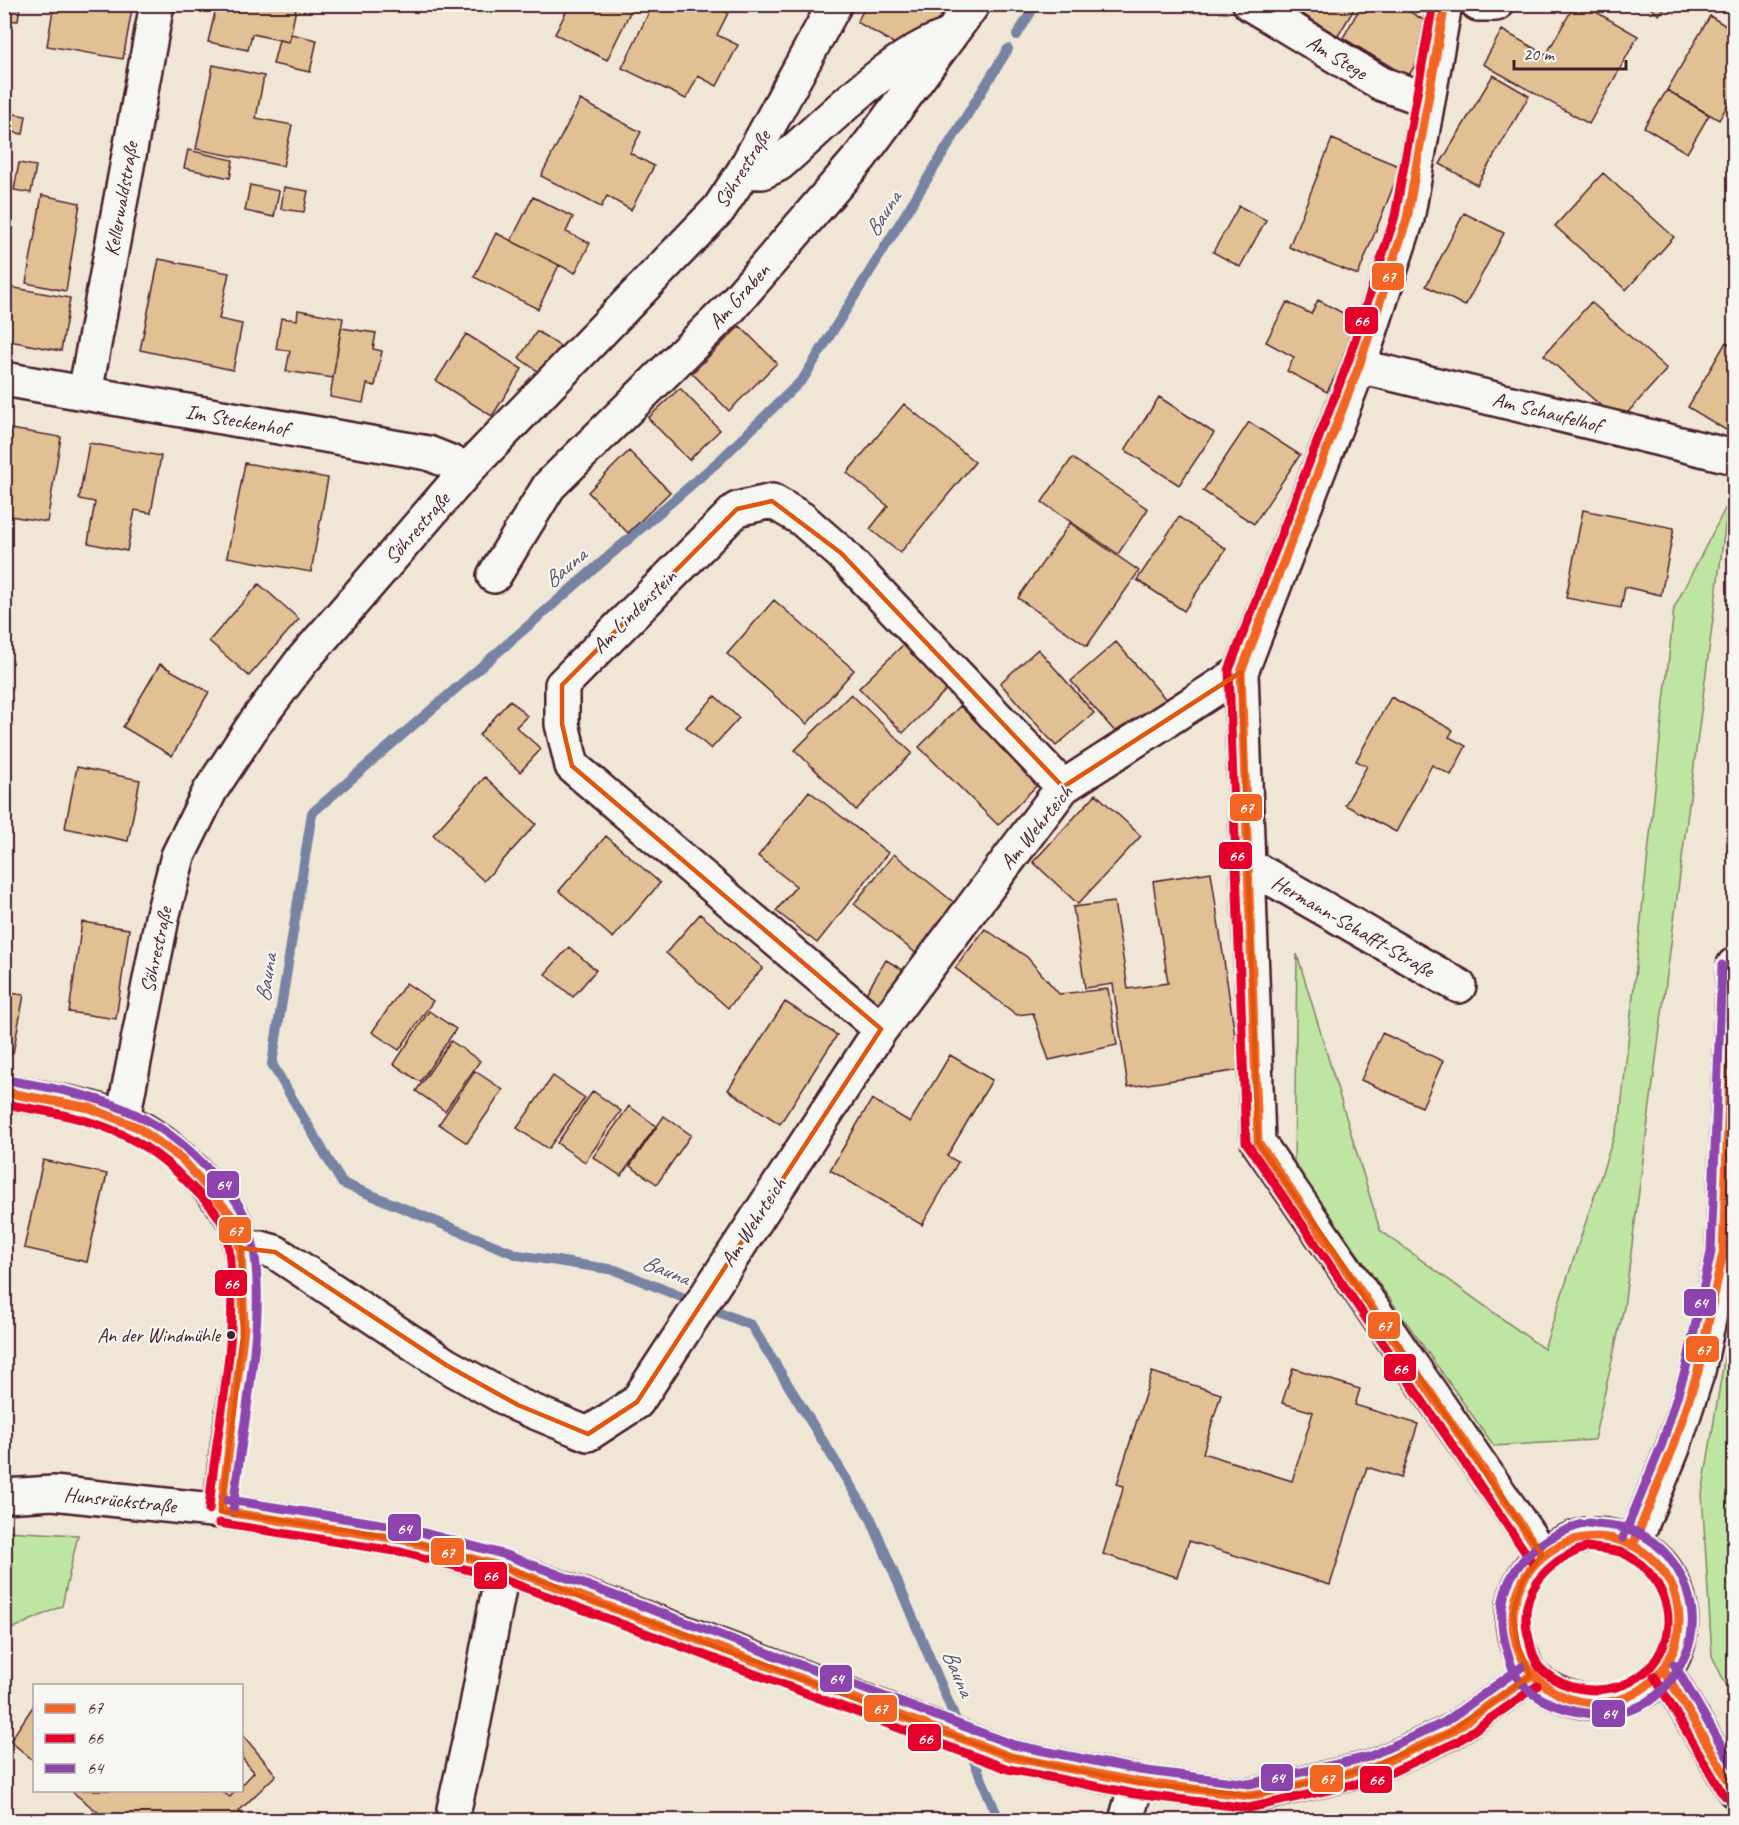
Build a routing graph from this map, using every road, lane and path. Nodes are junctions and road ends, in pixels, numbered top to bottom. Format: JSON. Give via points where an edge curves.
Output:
{"nodes":[{"id":1,"x":157,"y":4,"type":"edge"},
{"id":2,"x":835,"y":4,"type":"edge"},
{"id":3,"x":973,"y":4,"type":"edge"},
{"id":4,"x":1250,"y":4,"type":"edge"},
{"id":5,"x":1445,"y":4,"type":"edge"},
{"id":6,"x":1478,"y":4,"type":"edge"},
{"id":7,"x":1496,"y":4,"type":"edge"},
{"id":8,"x":951,"y":36,"type":"junction"},
{"id":9,"x":1428,"y":100,"type":"junction"},
{"id":10,"x":744,"y":171,"type":"junction"},
{"id":11,"x":1359,"y":366,"type":"junction"},
{"id":12,"x":4,"y":379,"type":"edge"},
{"id":13,"x":85,"y":393,"type":"junction"},
{"id":14,"x":1734,"y":458,"type":"edge"},
{"id":15,"x":468,"y":468,"type":"junction"},
{"id":16,"x":494,"y":576,"type":"dead end"},
{"id":17,"x":1241,"y":672,"type":"junction"},
{"id":18,"x":1063,"y":787,"type":"junction"},
{"id":19,"x":1248,"y":865,"type":"junction"},
{"id":20,"x":1734,"y":965,"type":"edge"},
{"id":21,"x":1459,"y":986,"type":"dead end"},
{"id":22,"x":881,"y":1029,"type":"junction"},
{"id":23,"x":4,"y":1092,"type":"edge"},
{"id":24,"x":123,"y":1118,"type":"junction"},
{"id":25,"x":241,"y":1248,"type":"junction"},
{"id":26,"x":4,"y":1496,"type":"edge"},
{"id":27,"x":221,"y":1511,"type":"junction"},
{"id":28,"x":1634,"y":1543,"type":"junction"},
{"id":29,"x":1542,"y":1555,"type":"junction"},
{"id":30,"x":503,"y":1568,"type":"junction"},
{"id":31,"x":1664,"y":1670,"type":"junction"},
{"id":32,"x":1530,"y":1676,"type":"junction"},
{"id":33,"x":1137,"y":1782,"type":"junction"},
{"id":34,"x":1734,"y":1790,"type":"edge"},
{"id":35,"x":454,"y":1809,"type":"dead end"},
{"id":36,"x":1126,"y":1821,"type":"edge"}],
"edges":[{"from":1,"to":13,"type":"street","name":"Kellerwaldstraße"},
{"from":2,"to":10,"type":"street","name":"Söhrestraße"},
{"from":3,"to":8,"type":"street","name":"Am Graben"},
{"from":4,"to":9,"type":"street","name":"Am Stege","via":[[1382,84]]},
{"from":5,"to":9,"type":"street","name":"Hermann-Schafft-Straße"},
{"from":6,"to":7,"type":"street"},
{"from":8,"to":10,"type":"street","via":[[928,43],[900,60],[779,164],[762,172]]},
{"from":8,"to":16,"type":"street","name":"Am Graben","via":[[861,156],[731,307],[549,486]]},
{"from":9,"to":11,"type":"street","name":"Hermann-Schafft-Straße","via":[[1407,219]]},
{"from":10,"to":15,"type":"street","name":"Söhrestraße","via":[[719,209]]},
{"from":11,"to":14,"type":"street","name":"Am Schaufelhof"},
{"from":11,"to":17,"type":"street","name":"Hermann-Schafft-Straße"},
{"from":12,"to":13,"type":"street","name":"Im Steckenhof"},
{"from":13,"to":15,"type":"street","name":"Im Steckenhof","via":[[428,453]]},
{"from":15,"to":24,"type":"street","name":"Söhrestraße","via":[[301,662],[210,791],[178,856]]},
{"from":17,"to":18,"type":"street","name":"Am Wehrteich"},
{"from":17,"to":19,"type":"street","name":"Hermann-Schafft-Straße"},
{"from":18,"to":22,"type":"street","name":"Am Wehrteich"},
{"from":18,"to":22,"type":"street","name":"Am Lindenstein","via":[[841,553],[802,519],[772,501],[737,509],[562,685],[562,724],[572,766]]},
{"from":19,"to":21,"type":"street","name":"Hermann-Schafft-Straße"},
{"from":19,"to":29,"type":"street","name":"Hermann-Schafft-Straße","via":[[1258,1142]]},
{"from":20,"to":28,"type":"street","via":[[1724,1254],[1698,1371],[1673,1448]]},
{"from":22,"to":25,"type":"street","name":"Am Wehrteich","via":[[637,1402],[588,1434],[518,1405],[447,1365],[275,1252]]},
{"from":23,"to":24,"type":"street","via":[[74,1104]]},
{"from":24,"to":25,"type":"street","via":[[182,1157],[222,1203],[236,1226]]},
{"from":25,"to":27,"type":"street","via":[[243,1338]]},
{"from":26,"to":27,"type":"street","name":"Hunsrückstraße","via":[[53,1493]]},
{"from":27,"to":30,"type":"street","name":"Hunsrückstraße","via":[[404,1540]]},
{"from":28,"to":29,"type":"street","via":[[1618,1537],[1586,1535]]},
{"from":28,"to":31,"type":"street","via":[[1661,1563],[1678,1599],[1679,1640]]},
{"from":29,"to":32,"type":"street","via":[[1522,1582],[1513,1614],[1518,1646]]},
{"from":30,"to":33,"type":"street","name":"Hunsrückstraße","via":[[1011,1756]]},
{"from":30,"to":35,"type":"street"},
{"from":31,"to":32,"type":"street","via":[[1639,1691],[1609,1702],[1576,1700]]},
{"from":31,"to":34,"type":"street"},
{"from":32,"to":33,"type":"street","name":"Hunsrückstraße","via":[[1451,1732],[1372,1768],[1250,1796]]},
{"from":33,"to":36,"type":"street"}]}
